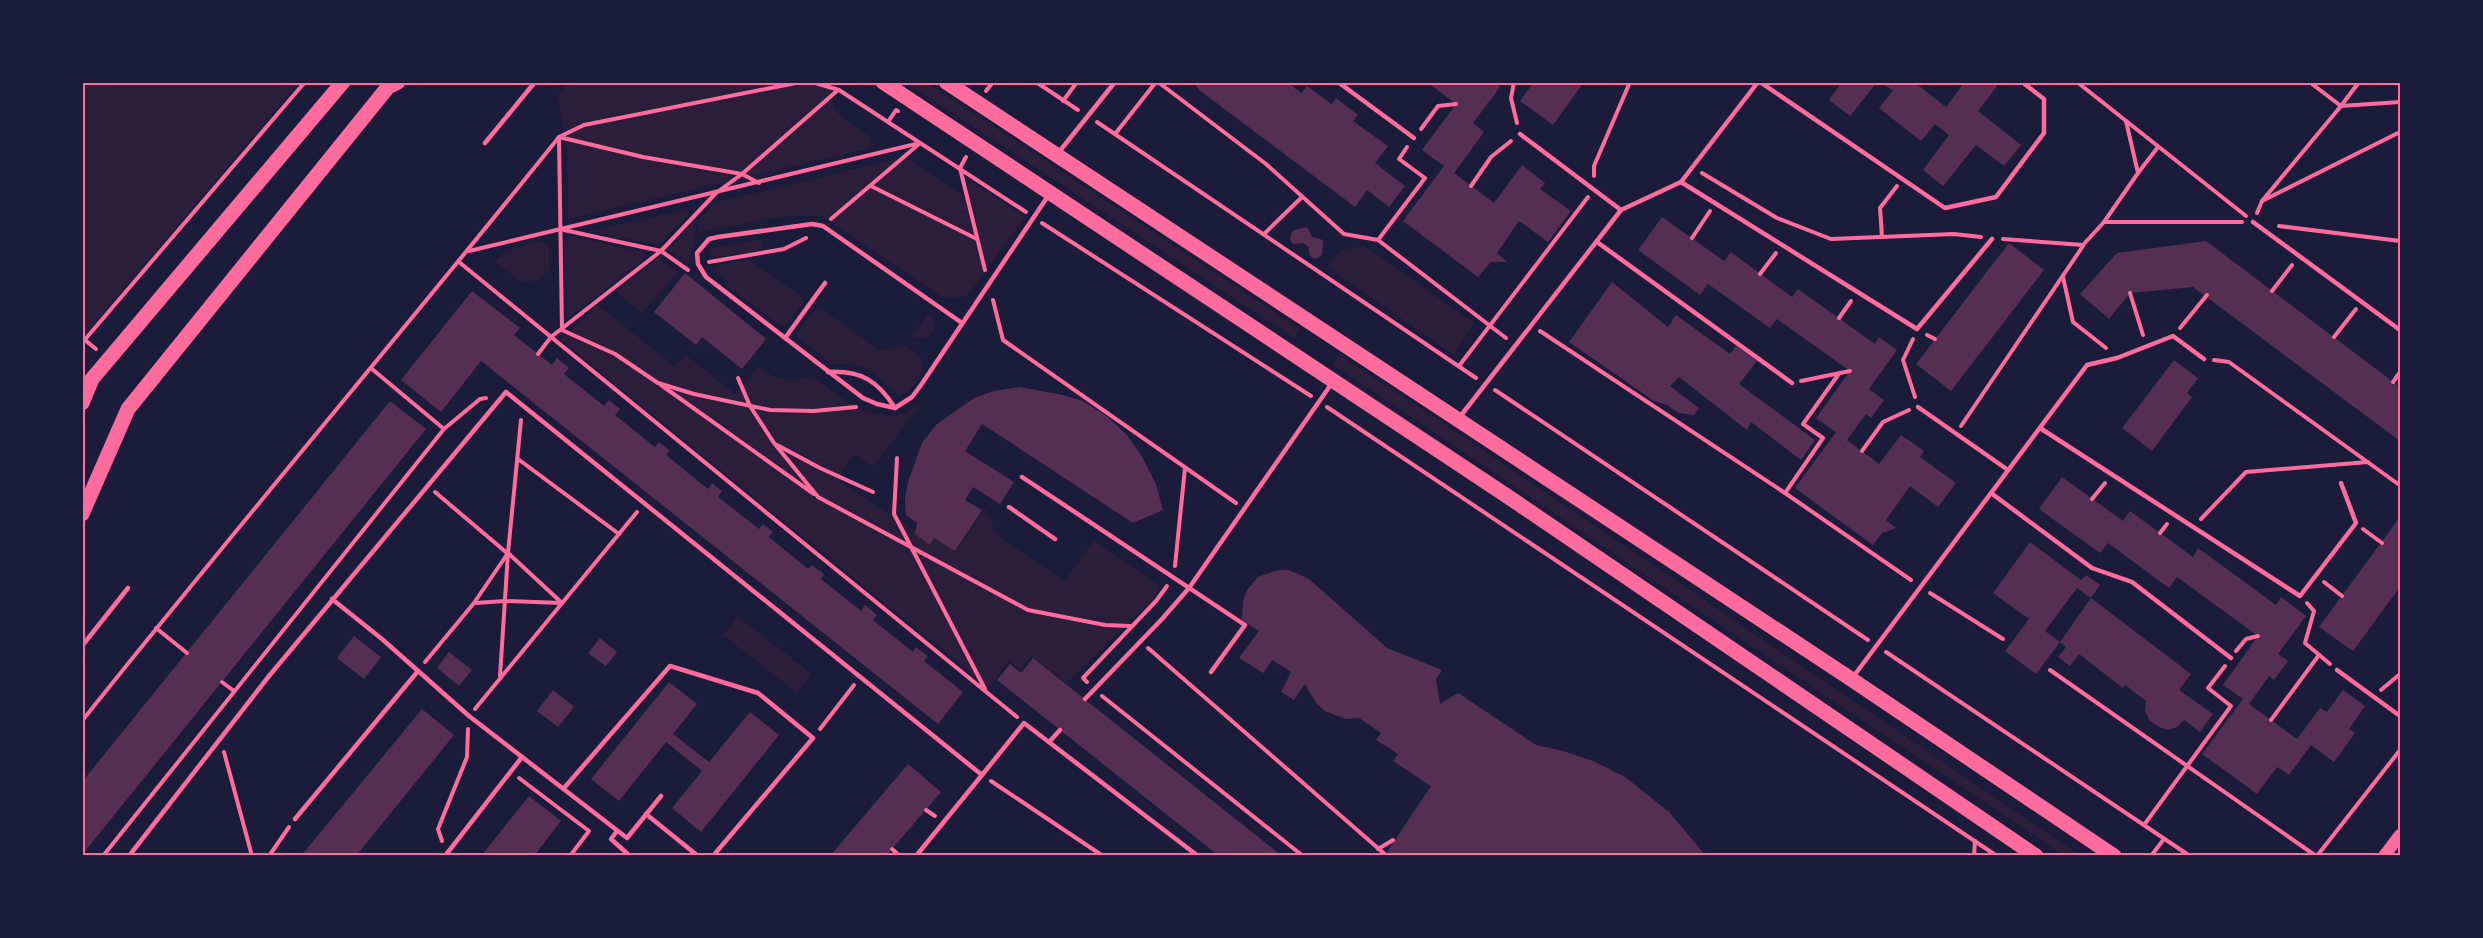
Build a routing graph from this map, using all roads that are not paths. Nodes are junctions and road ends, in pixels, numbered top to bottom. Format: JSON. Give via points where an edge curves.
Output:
{"nodes":[{"id":1,"x":343,"y":82,"type":"edge"},
{"id":2,"x":398,"y":82,"type":"edge"},
{"id":3,"x":536,"y":82,"type":"edge"},
{"id":4,"x":883,"y":82,"type":"edge"},
{"id":5,"x":946,"y":82,"type":"edge"},
{"id":6,"x":1115,"y":82,"type":"edge"},
{"id":7,"x":1338,"y":82,"type":"edge"},
{"id":8,"x":1759,"y":82,"type":"edge"},
{"id":9,"x":2022,"y":82,"type":"edge"},
{"id":10,"x":1520,"y":134,"type":"road end"},
{"id":11,"x":1414,"y":138,"type":"road end"},
{"id":12,"x":485,"y":143,"type":"dead end"},
{"id":13,"x":1056,"y":157,"type":"junction"},
{"id":14,"x":1681,"y":182,"type":"junction"},
{"id":15,"x":1049,"y":194,"type":"junction"},
{"id":16,"x":1621,"y":210,"type":"junction"},
{"id":17,"x":2253,"y":222,"type":"road end"},
{"id":18,"x":1992,"y":238,"type":"dead end"},
{"id":19,"x":1597,"y":242,"type":"junction"},
{"id":20,"x":825,"y":283,"type":"dead end"},
{"id":21,"x":962,"y":323,"type":"junction"},
{"id":22,"x":2400,"y":330,"type":"edge"},
{"id":23,"x":785,"y":338,"type":"junction"},
{"id":24,"x":2204,"y":359,"type":"road end"},
{"id":25,"x":828,"y":372,"type":"junction"},
{"id":26,"x":1333,"y":382,"type":"junction"},
{"id":27,"x":1792,"y":383,"type":"road end"},
{"id":28,"x":82,"y":403,"type":"edge"},
{"id":29,"x":1918,"y":407,"type":"road end"},
{"id":30,"x":895,"y":408,"type":"junction"},
{"id":31,"x":1458,"y":420,"type":"junction"},
{"id":32,"x":2040,"y":428,"type":"junction"},
{"id":33,"x":2008,"y":470,"type":"junction"},
{"id":34,"x":1022,"y":477,"type":"dead end"},
{"id":35,"x":2342,"y":483,"type":"dead end"},
{"id":36,"x":1991,"y":493,"type":"junction"},
{"id":37,"x":1009,"y":507,"type":"dead end"},
{"id":38,"x":82,"y":514,"type":"edge"},
{"id":39,"x":1055,"y":538,"type":"dead end"},
{"id":40,"x":128,"y":588,"type":"dead end"},
{"id":41,"x":1189,"y":588,"type":"junction"},
{"id":42,"x":332,"y":599,"type":"junction"},
{"id":43,"x":82,"y":646,"type":"edge"},
{"id":44,"x":2231,"y":658,"type":"road end"},
{"id":45,"x":2337,"y":670,"type":"road end"},
{"id":46,"x":418,"y":671,"type":"junction"},
{"id":47,"x":1211,"y":672,"type":"dead end"},
{"id":48,"x":1851,"y":679,"type":"junction"},
{"id":49,"x":1085,"y":699,"type":"dead end"},
{"id":50,"x":2400,"y":716,"type":"edge"},
{"id":51,"x":1060,"y":729,"type":"dead end"},
{"id":52,"x":1050,"y":741,"type":"junction"},
{"id":53,"x":522,"y":757,"type":"junction"},
{"id":54,"x":982,"y":776,"type":"junction"},
{"id":55,"x":564,"y":788,"type":"junction"},
{"id":56,"x":661,"y":795,"type":"dead end"},
{"id":57,"x":646,"y":814,"type":"junction"},
{"id":58,"x":295,"y":819,"type":"road end"},
{"id":59,"x":617,"y":831,"type":"junction"},
{"id":60,"x":2400,"y":835,"type":"edge"},
{"id":61,"x":129,"y":855,"type":"edge"},
{"id":62,"x":446,"y":855,"type":"edge"},
{"id":63,"x":630,"y":855,"type":"edge"},
{"id":64,"x":698,"y":855,"type":"edge"},
{"id":65,"x":713,"y":855,"type":"edge"},
{"id":66,"x":916,"y":855,"type":"edge"},
{"id":67,"x":1198,"y":855,"type":"edge"},
{"id":68,"x":2036,"y":855,"type":"edge"},
{"id":69,"x":2114,"y":855,"type":"edge"},
{"id":70,"x":2384,"y":855,"type":"edge"}],
"edges":[{"from":1,"to":28,"type":"main road","via":[[92,379]]},
{"from":2,"to":38,"type":"main road","via":[[388,87],[129,409]]},
{"from":3,"to":12,"type":"lane"},
{"from":4,"to":15,"type":"main road"},
{"from":5,"to":13,"type":"main road"},
{"from":6,"to":13,"type":"lane"},
{"from":7,"to":11,"type":"lane"},
{"from":8,"to":9,"type":"lane","via":[[1945,208],[1996,197],[2044,133],[2044,99]]},
{"from":8,"to":14,"type":"lane"},
{"from":10,"to":16,"type":"lane"},
{"from":13,"to":31,"type":"main road"},
{"from":14,"to":16,"type":"lane"},
{"from":14,"to":18,"type":"lane","via":[[1917,329]]},
{"from":15,"to":21,"type":"lane"},
{"from":15,"to":26,"type":"main road"},
{"from":16,"to":19,"type":"lane"},
{"from":17,"to":22,"type":"lane"},
{"from":19,"to":27,"type":"lane"},
{"from":19,"to":31,"type":"lane"},
{"from":20,"to":23,"type":"lane"},
{"from":21,"to":23,"type":"lane","via":[[824,226],[812,224],[709,239],[697,253],[702,273]]},
{"from":21,"to":30,"type":"lane","via":[[912,398]]},
{"from":23,"to":25,"type":"lane"},
{"from":24,"to":32,"type":"lane","via":[[2173,336],[2087,365]]},
{"from":25,"to":30,"type":"lane","via":[[863,398]]},
{"from":25,"to":30,"type":"lane","via":[[846,371],[870,380]]},
{"from":26,"to":41,"type":"lane"},
{"from":26,"to":68,"type":"main road"},
{"from":29,"to":33,"type":"lane"},
{"from":31,"to":48,"type":"main road"},
{"from":32,"to":33,"type":"lane"},
{"from":32,"to":35,"type":"lane","via":[[2300,596],[2356,523]]},
{"from":33,"to":36,"type":"lane"},
{"from":34,"to":41,"type":"lane"},
{"from":36,"to":44,"type":"lane","via":[[2092,568],[2132,582]]},
{"from":36,"to":48,"type":"lane"},
{"from":37,"to":39,"type":"lane"},
{"from":40,"to":43,"type":"lane"},
{"from":41,"to":47,"type":"lane","via":[[1245,625]]},
{"from":41,"to":49,"type":"lane"},
{"from":42,"to":46,"type":"lane"},
{"from":42,"to":54,"type":"lane","via":[[506,392]]},
{"from":42,"to":61,"type":"lane"},
{"from":45,"to":50,"type":"lane"},
{"from":46,"to":53,"type":"lane"},
{"from":46,"to":58,"type":"lane"},
{"from":48,"to":69,"type":"main road"},
{"from":51,"to":52,"type":"lane"},
{"from":52,"to":54,"type":"lane","via":[[1024,723]]},
{"from":52,"to":67,"type":"lane"},
{"from":53,"to":55,"type":"lane"},
{"from":53,"to":62,"type":"lane"},
{"from":54,"to":66,"type":"lane"},
{"from":55,"to":59,"type":"lane"},
{"from":55,"to":65,"type":"lane","via":[[670,666],[758,693],[813,738]]},
{"from":56,"to":57,"type":"lane"},
{"from":57,"to":59,"type":"lane","via":[[627,838]]},
{"from":57,"to":64,"type":"lane"},
{"from":59,"to":63,"type":"lane","via":[[611,840]]},
{"from":60,"to":70,"type":"main road"}]}
